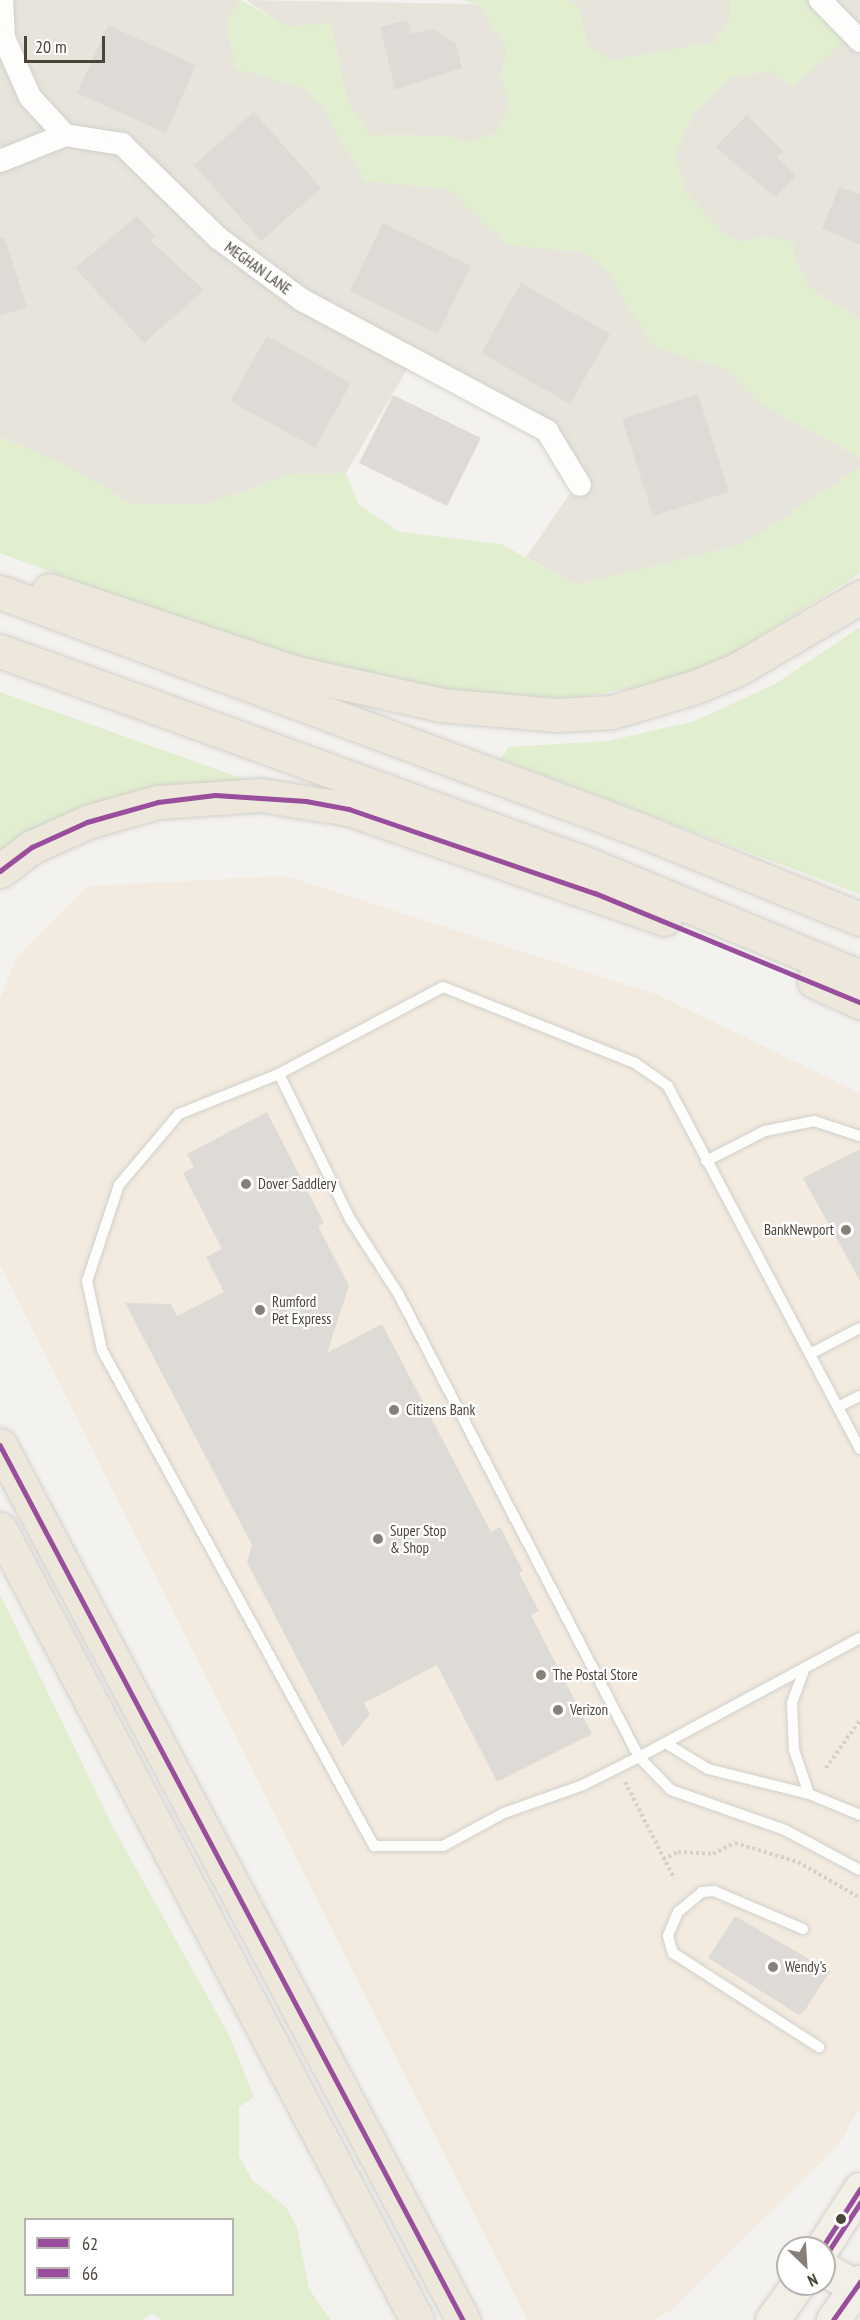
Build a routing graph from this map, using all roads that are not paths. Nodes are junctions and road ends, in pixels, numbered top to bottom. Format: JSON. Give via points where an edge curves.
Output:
{"nodes":[{"id":1,"x":2,"y":0,"type":"edge"},
{"id":2,"x":820,"y":0,"type":"edge"},
{"id":3,"x":860,"y":41,"type":"edge"},
{"id":4,"x":66,"y":135,"type":"junction"},
{"id":5,"x":0,"y":161,"type":"edge"},
{"id":6,"x":580,"y":485,"type":"dead end"},
{"id":7,"x":0,"y":577,"type":"edge"},
{"id":8,"x":0,"y":592,"type":"edge"},
{"id":9,"x":860,"y":597,"type":"edge"},
{"id":10,"x":0,"y":651,"type":"edge"},
{"id":11,"x":0,"y":871,"type":"edge"},
{"id":12,"x":860,"y":919,"type":"edge"},
{"id":13,"x":860,"y":977,"type":"edge"},
{"id":14,"x":860,"y":1002,"type":"edge"},
{"id":15,"x":279,"y":1074,"type":"junction"},
{"id":16,"x":860,"y":1136,"type":"edge"},
{"id":17,"x":706,"y":1161,"type":"junction"},
{"id":18,"x":860,"y":1328,"type":"edge"},
{"id":19,"x":810,"y":1354,"type":"junction"},
{"id":20,"x":860,"y":1396,"type":"edge"},
{"id":21,"x":838,"y":1407,"type":"junction"},
{"id":22,"x":0,"y":1445,"type":"edge"},
{"id":23,"x":860,"y":1449,"type":"edge"},
{"id":24,"x":0,"y":1529,"type":"edge"},
{"id":25,"x":860,"y":1638,"type":"edge"},
{"id":26,"x":804,"y":1670,"type":"junction"},
{"id":27,"x":667,"y":1744,"type":"junction"},
{"id":28,"x":639,"y":1757,"type":"junction"},
{"id":29,"x":809,"y":1794,"type":"junction"},
{"id":30,"x":860,"y":1815,"type":"edge"},
{"id":31,"x":860,"y":1870,"type":"edge"},
{"id":32,"x":803,"y":1929,"type":"dead end"},
{"id":33,"x":819,"y":2047,"type":"dead end"},
{"id":34,"x":860,"y":2189,"type":"edge"},
{"id":35,"x":830,"y":2236,"type":"edge"},
{"id":36,"x":836,"y":2274,"type":"edge"},
{"id":37,"x":859,"y":2285,"type":"edge"},
{"id":38,"x":789,"y":2296,"type":"edge"},
{"id":39,"x":417,"y":2320,"type":"edge"},
{"id":40,"x":463,"y":2320,"type":"edge"},
{"id":41,"x":772,"y":2320,"type":"edge"},
{"id":42,"x":833,"y":2320,"type":"edge"}],
"edges":[{"from":1,"to":4,"type":"street","via":[[4,38],[30,97]]},
{"from":2,"to":3,"type":"street"},
{"from":4,"to":5,"type":"street"},
{"from":4,"to":6,"type":"street","name":"MEGHAN LANE","via":[[122,144],[218,238],[302,300],[547,431]]},
{"from":7,"to":9,"type":"highway","via":[[122,610],[293,672],[442,705],[556,715],[612,712],[705,682],[738,669]]},
{"from":8,"to":12,"type":"highway","via":[[640,830]]},
{"from":10,"to":13,"type":"highway","via":[[585,864]]},
{"from":11,"to":14,"type":"highway","via":[[32,848],[87,822],[158,802],[215,795],[306,801],[349,809],[595,892]]},
{"from":15,"to":17,"type":"lane","via":[[442,987],[635,1063],[668,1086]]},
{"from":15,"to":28,"type":"lane","via":[[350,1219],[404,1305]]},
{"from":15,"to":28,"type":"lane","via":[[179,1114],[119,1185],[87,1281],[102,1350],[374,1846],[443,1846],[504,1813]]},
{"from":16,"to":17,"type":"lane","via":[[814,1121],[765,1131]]},
{"from":17,"to":19,"type":"lane"},
{"from":18,"to":19,"type":"lane"},
{"from":19,"to":21,"type":"lane"},
{"from":20,"to":21,"type":"lane"},
{"from":21,"to":23,"type":"lane"},
{"from":22,"to":40,"type":"highway"},
{"from":24,"to":39,"type":"highway"},
{"from":25,"to":26,"type":"lane"},
{"from":26,"to":27,"type":"lane"},
{"from":26,"to":29,"type":"lane","via":[[792,1703],[794,1750]]},
{"from":27,"to":28,"type":"lane"},
{"from":27,"to":29,"type":"lane","via":[[708,1768]]},
{"from":28,"to":31,"type":"lane","via":[[670,1790],[785,1830]]},
{"from":29,"to":30,"type":"lane"},
{"from":32,"to":33,"type":"lane","via":[[714,1891],[702,1892],[678,1912],[668,1936],[673,1953]]},
{"from":34,"to":35,"type":"main road"},
{"from":36,"to":37,"type":"main road"},
{"from":37,"to":42,"type":"main road"},
{"from":38,"to":41,"type":"main road"}]}
